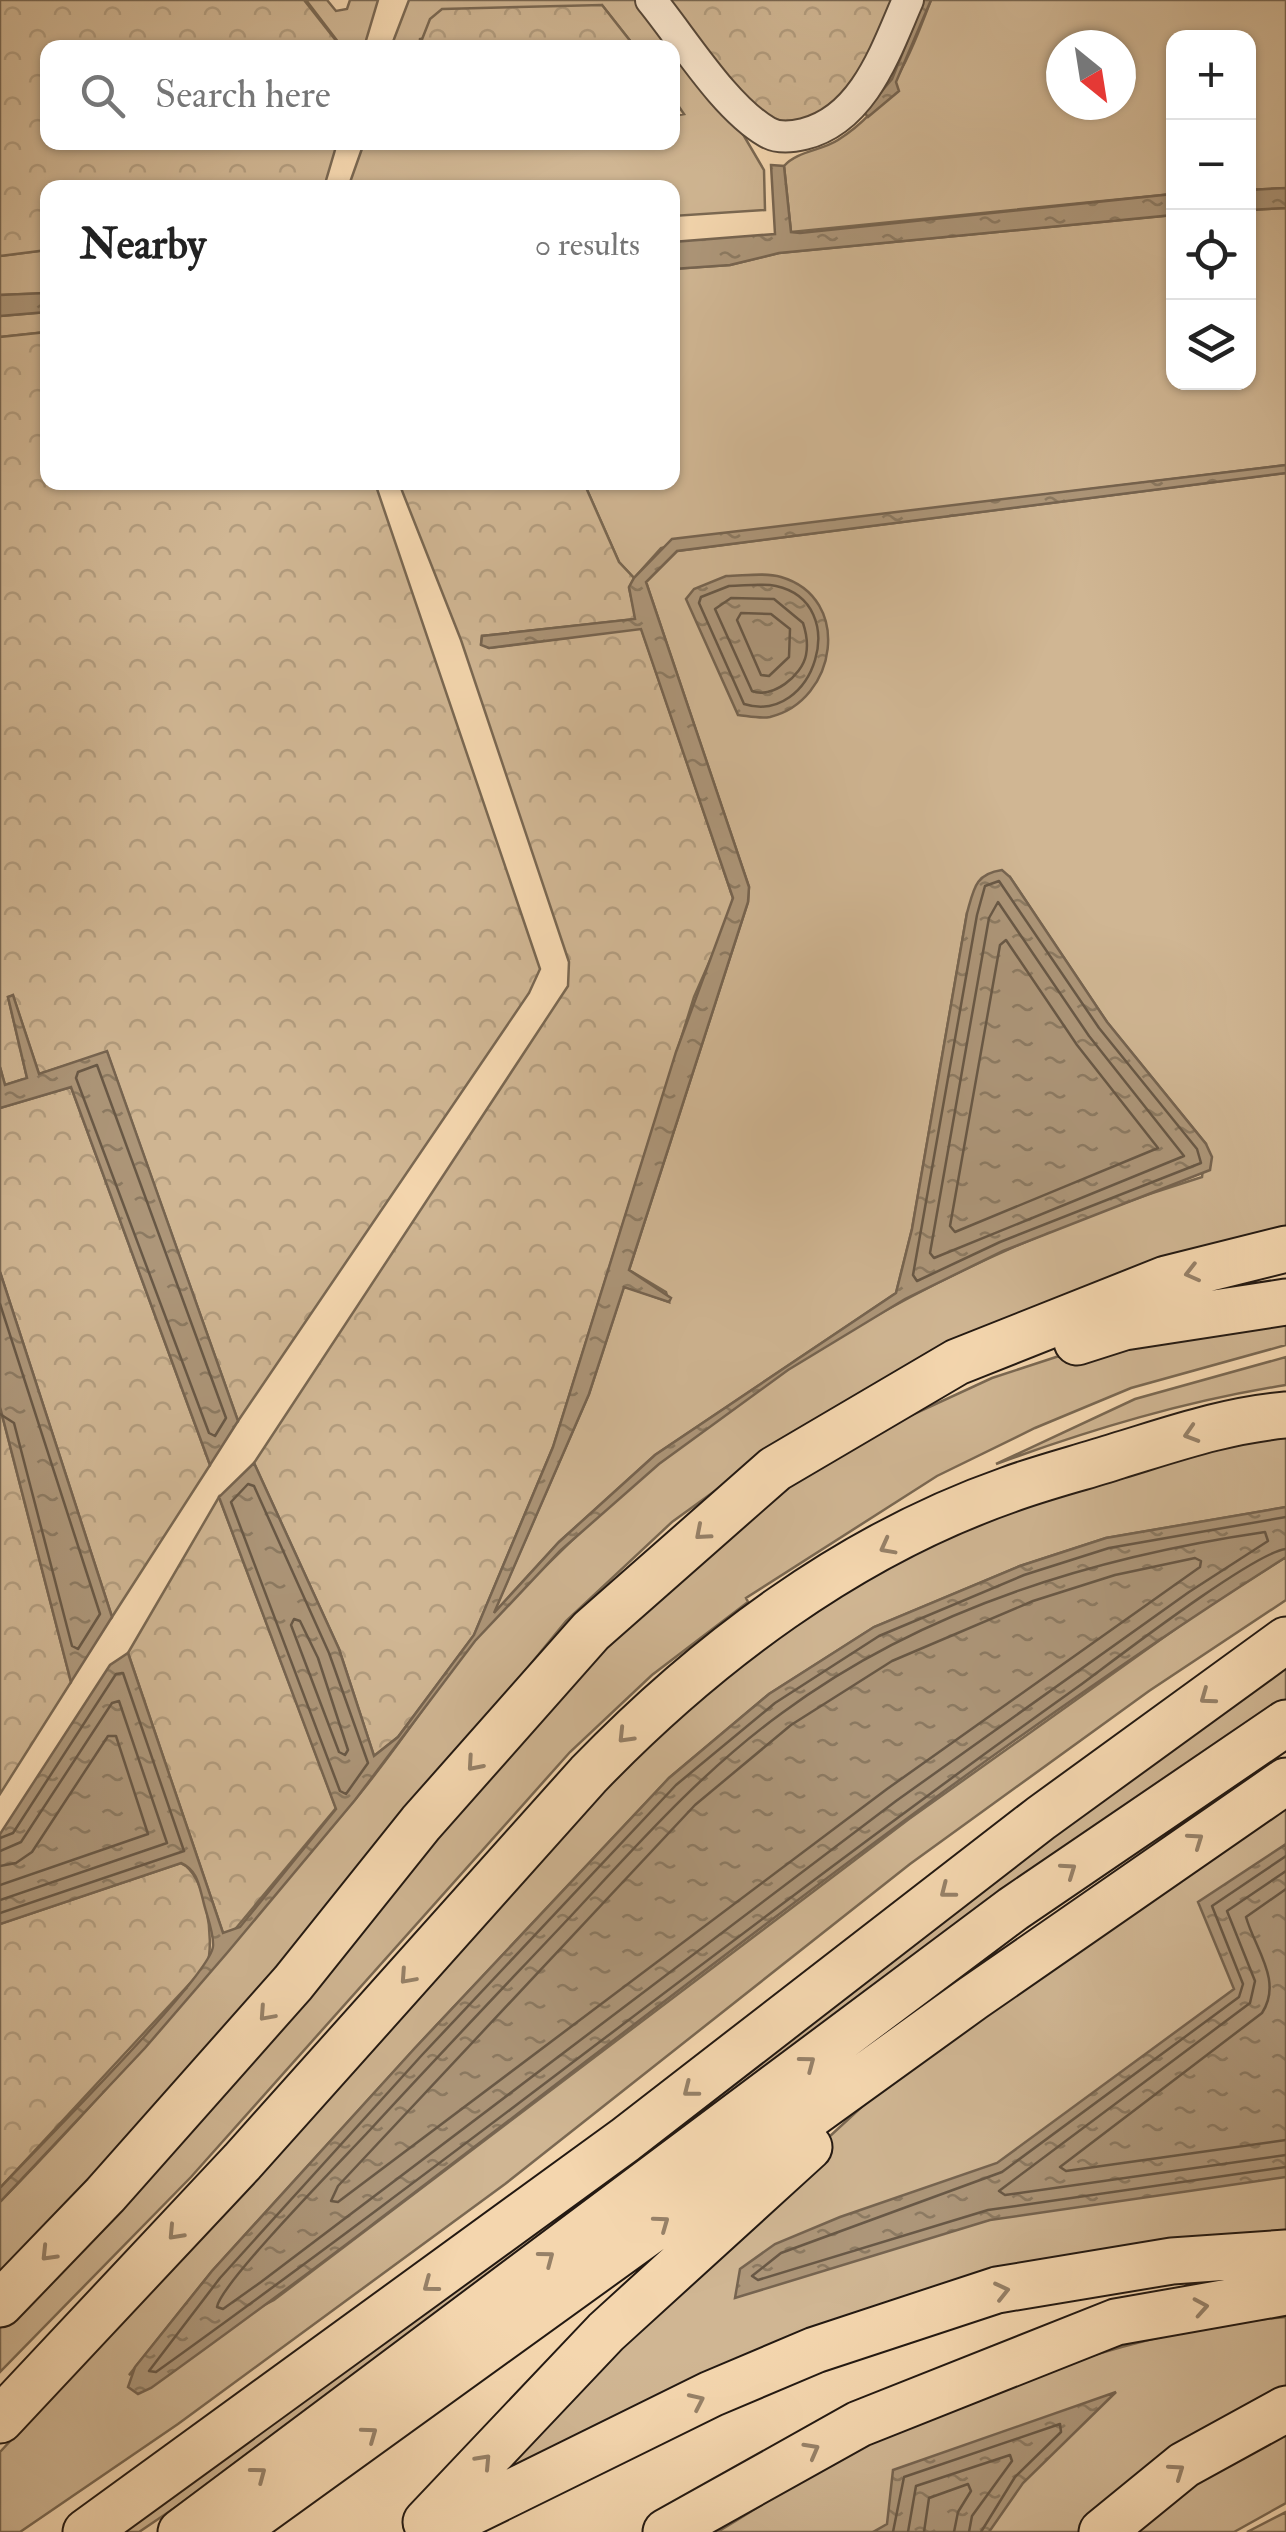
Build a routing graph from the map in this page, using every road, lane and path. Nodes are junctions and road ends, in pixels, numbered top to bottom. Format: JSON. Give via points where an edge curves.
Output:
{"nodes":[{"id":1,"x":651,"y":0,"type":"edge"},
{"id":2,"x":908,"y":0,"type":"edge"},
{"id":3,"x":1286,"y":1248,"type":"edge"},
{"id":4,"x":1286,"y":1302,"type":"edge"},
{"id":5,"x":1286,"y":1414,"type":"edge"},
{"id":6,"x":775,"y":1469,"type":"junction"},
{"id":7,"x":1286,"y":1640,"type":"edge"},
{"id":8,"x":1286,"y":1723,"type":"edge"},
{"id":9,"x":1286,"y":1781,"type":"edge"},
{"id":10,"x":973,"y":1998,"type":"junction"},
{"id":11,"x":1286,"y":2254,"type":"edge"},
{"id":12,"x":1286,"y":2292,"type":"edge"},
{"id":13,"x":0,"y":2304,"type":"edge"},
{"id":14,"x":1286,"y":2409,"type":"edge"},
{"id":15,"x":0,"y":2420,"type":"edge"},
{"id":16,"x":86,"y":2532,"type":"edge"},
{"id":17,"x":181,"y":2532,"type":"edge"},
{"id":18,"x":233,"y":2532,"type":"edge"},
{"id":19,"x":417,"y":2532,"type":"edge"},
{"id":20,"x":431,"y":2532,"type":"edge"},
{"id":21,"x":666,"y":2532,"type":"edge"},
{"id":22,"x":1102,"y":2532,"type":"edge"}],
"edges":[{"from":1,"to":2,"type":"street","via":[[737,108],[769,134],[791,137],[841,114],[877,70]]},
{"from":3,"to":6,"type":"highway","one_way":true,"via":[[1166,1279],[957,1362]]},
{"from":4,"to":6,"type":"highway","via":[[1124,1327],[943,1387]]},
{"from":5,"to":15,"type":"highway","one_way":true,"via":[[1239,1419],[1005,1491],[801,1596],[710,1660],[589,1774]]},
{"from":6,"to":13,"type":"highway","one_way":true,"via":[[591,1631],[422,1823],[293,1984]]},
{"from":7,"to":16,"type":"highway","one_way":true,"via":[[1041,1818],[625,2140]]},
{"from":17,"to":8,"type":"highway","one_way":true,"via":[[1013,1909]]},
{"from":10,"to":9,"type":"highway","one_way":true},
{"from":18,"to":10,"type":"highway","one_way":true},
{"from":19,"to":10,"type":"highway","one_way":true,"via":[[606,2332]]},
{"from":20,"to":11,"type":"highway","one_way":true,"via":[[816,2350],[998,2290],[1172,2261]]},
{"from":21,"to":12,"type":"highway","one_way":true,"via":[[859,2424],[1116,2322]]},
{"from":22,"to":14,"type":"highway","one_way":true,"via":[[1184,2465]]}]}
